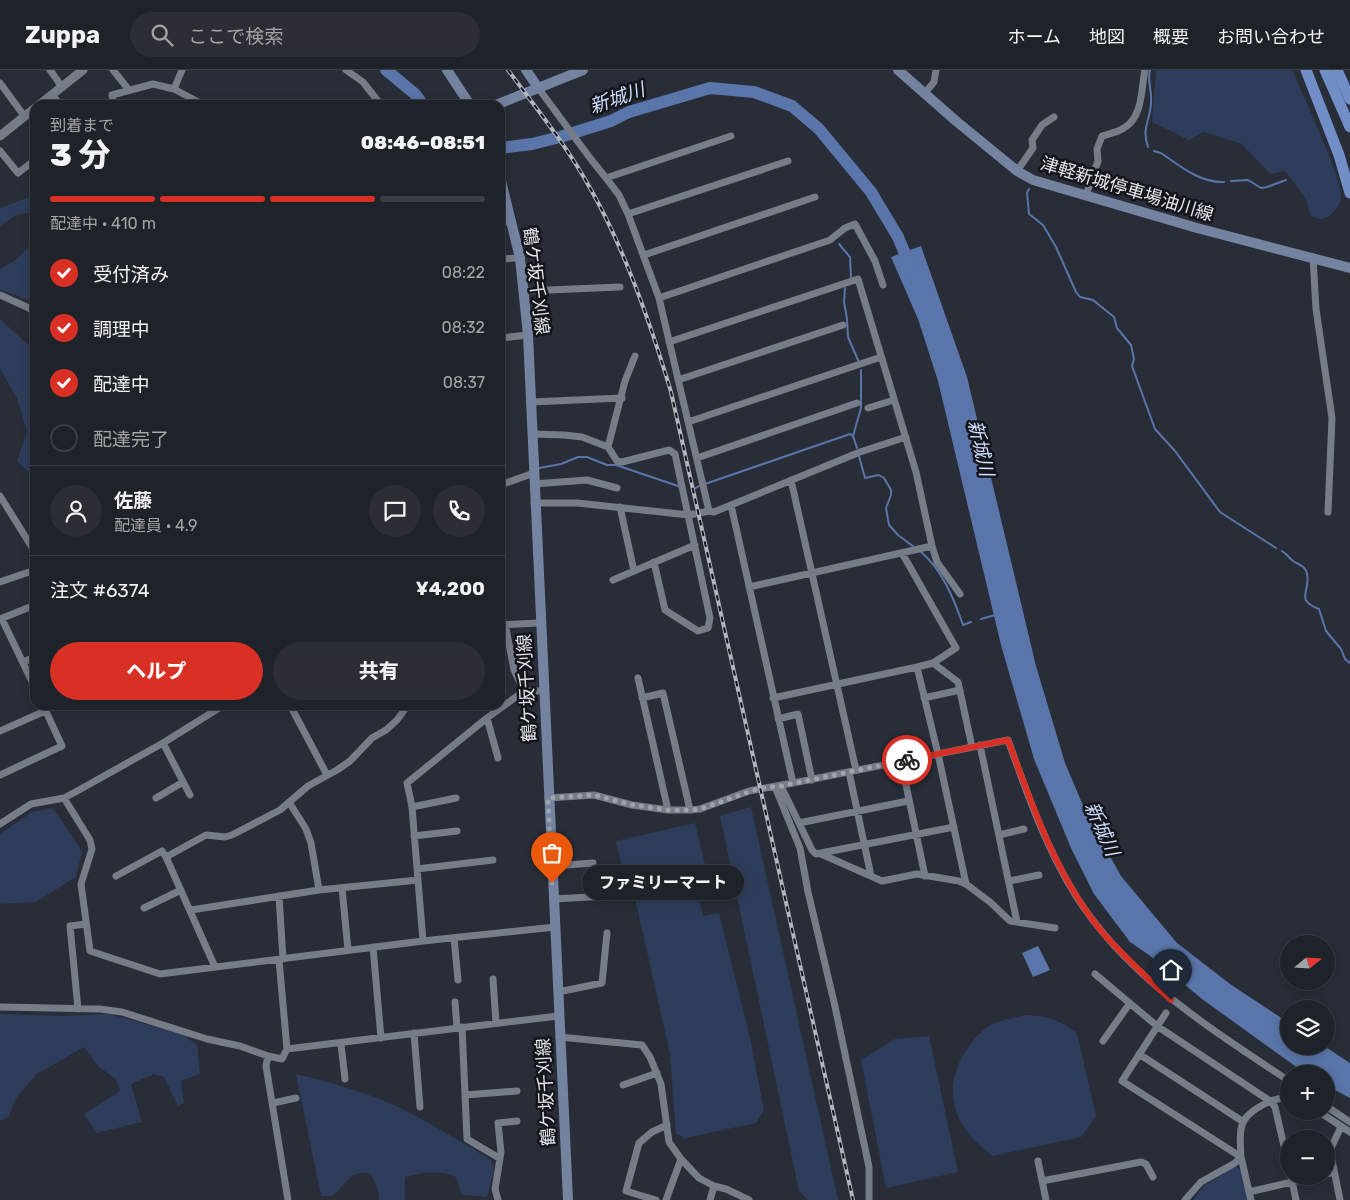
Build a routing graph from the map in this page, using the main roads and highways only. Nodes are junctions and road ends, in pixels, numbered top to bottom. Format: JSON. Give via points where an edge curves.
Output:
{"nodes":[{"id":1,"x":447,"y":70,"type":"edge"},
{"id":2,"x":526,"y":70,"type":"edge"},
{"id":3,"x":583,"y":70,"type":"edge"},
{"id":4,"x":898,"y":70,"type":"edge"},
{"id":5,"x":1306,"y":70,"type":"edge"},
{"id":6,"x":1325,"y":70,"type":"edge"},
{"id":7,"x":1337,"y":70,"type":"edge"},
{"id":8,"x":539,"y":88,"type":"junction"},
{"id":9,"x":1350,"y":99,"type":"edge"},
{"id":10,"x":467,"y":100,"type":"edge"},
{"id":11,"x":505,"y":101,"type":"edge"},
{"id":12,"x":1350,"y":127,"type":"edge"},
{"id":13,"x":1350,"y":193,"type":"edge"},
{"id":14,"x":505,"y":195,"type":"edge"},
{"id":15,"x":1350,"y":268,"type":"edge"},
{"id":16,"x":568,"y":1200,"type":"edge"}],
"edges":[{"from":1,"to":10,"type":"main road"},
{"from":2,"to":8,"type":"main road"},
{"from":3,"to":8,"type":"main road"},
{"from":4,"to":15,"type":"main road","name":"津軽新城停車場油川線","via":[[1017,171],[1033,180]]},
{"from":5,"to":13,"type":"highway"},
{"from":6,"to":12,"type":"highway"},
{"from":7,"to":9,"type":"highway"},
{"from":8,"to":11,"type":"main road"},
{"from":14,"to":16,"type":"main road","name":"鶴ケ坂千刈線","via":[[520,258],[528,336]]}]}
